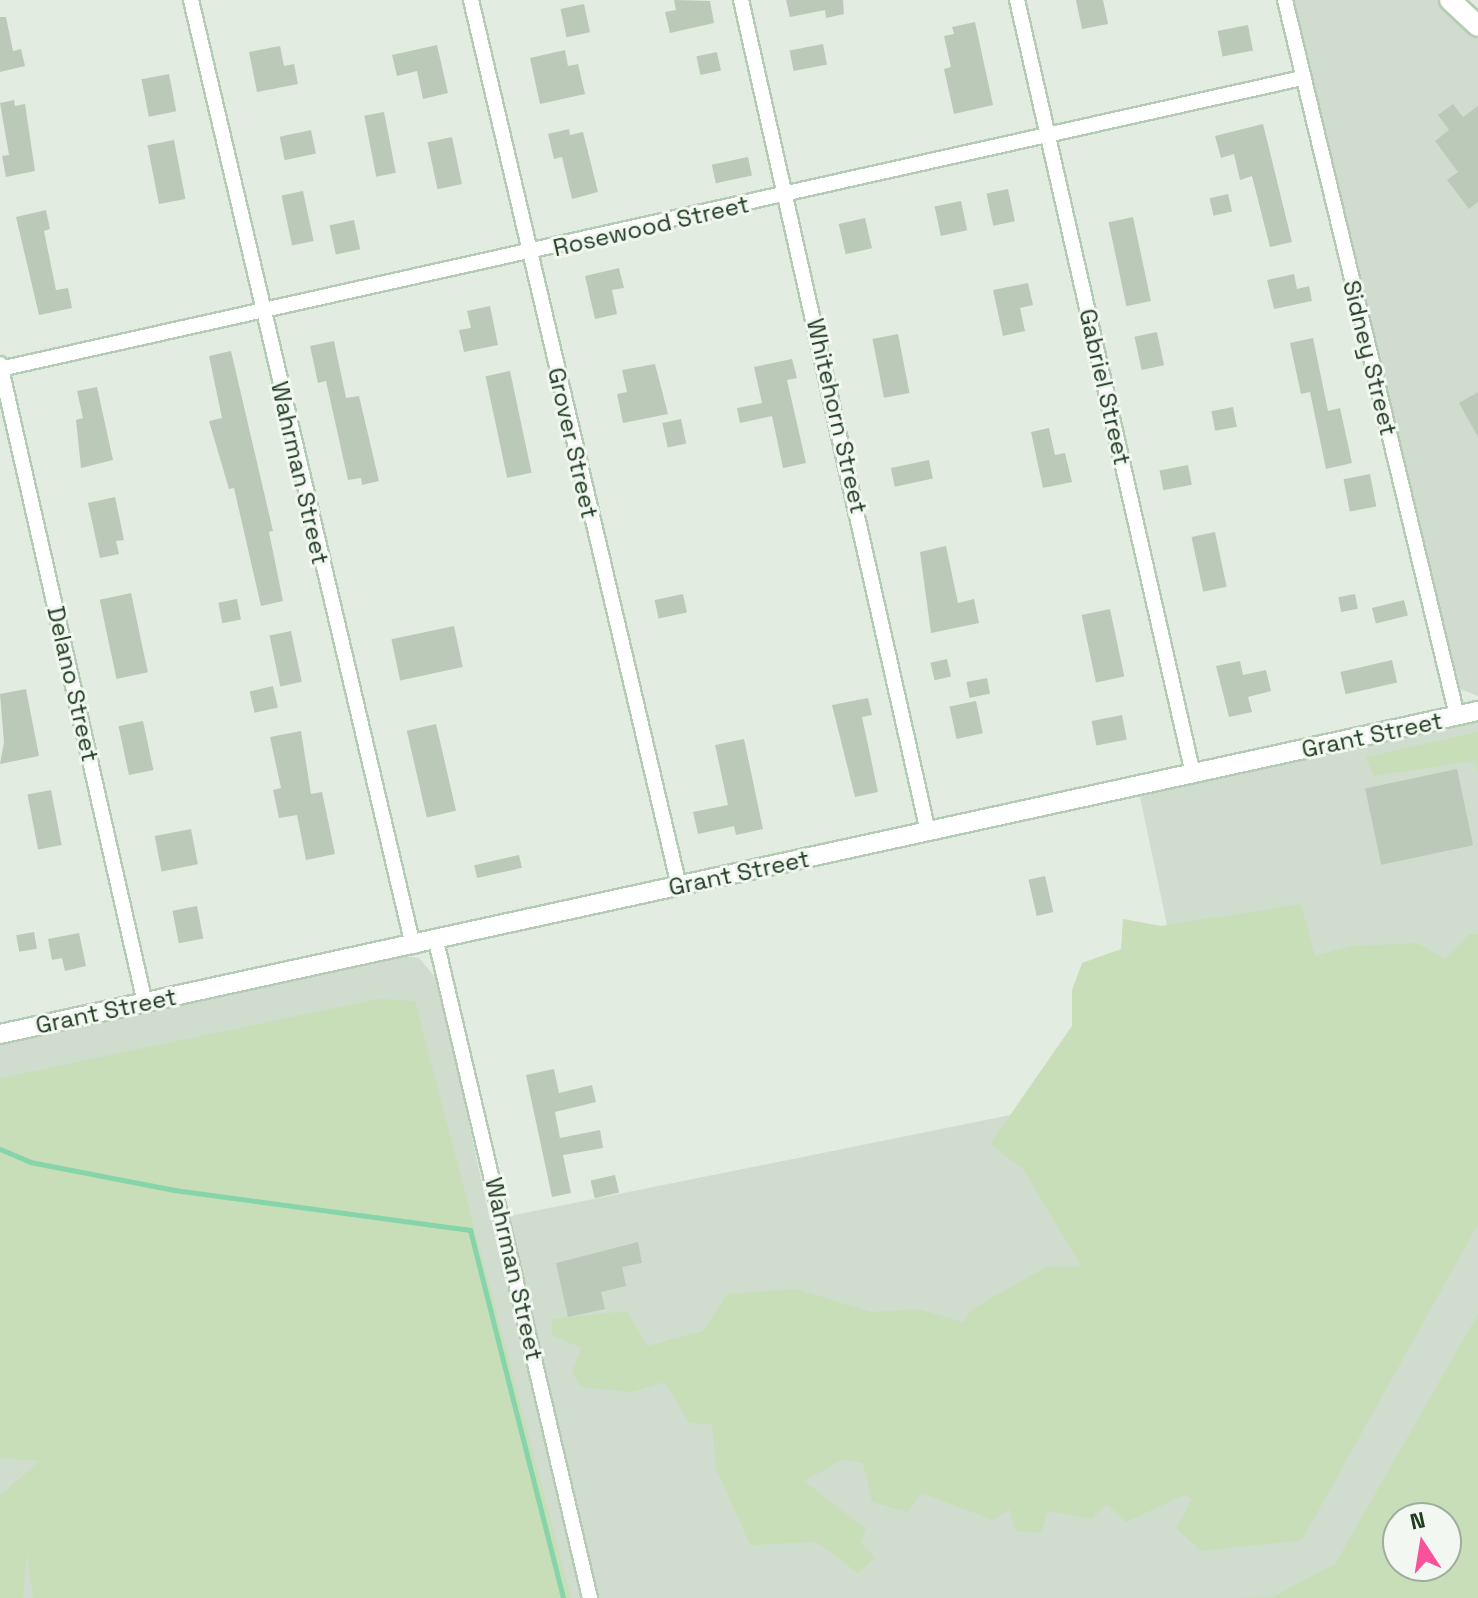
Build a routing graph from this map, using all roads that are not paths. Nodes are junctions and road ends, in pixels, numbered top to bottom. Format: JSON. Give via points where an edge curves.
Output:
{"nodes":[{"id":1,"x":191,"y":0,"type":"edge"},
{"id":2,"x":471,"y":0,"type":"edge"},
{"id":3,"x":741,"y":0,"type":"edge"},
{"id":4,"x":1017,"y":0,"type":"edge"},
{"id":5,"x":1285,"y":0,"type":"edge"},
{"id":6,"x":1450,"y":0,"type":"edge"},
{"id":7,"x":1478,"y":26,"type":"edge"},
{"id":8,"x":1302,"y":78,"type":"junction"},
{"id":9,"x":1047,"y":135,"type":"junction"},
{"id":10,"x":787,"y":195,"type":"junction"},
{"id":11,"x":529,"y":253,"type":"junction"},
{"id":12,"x":262,"y":308,"type":"junction"},
{"id":13,"x":0,"y":367,"type":"edge"},
{"id":14,"x":1478,"y":711,"type":"edge"},
{"id":15,"x":1457,"y":716,"type":"junction"},
{"id":16,"x":1193,"y":774,"type":"junction"},
{"id":17,"x":928,"y":832,"type":"junction"},
{"id":18,"x":679,"y":886,"type":"junction"},
{"id":19,"x":436,"y":941,"type":"junction"},
{"id":20,"x":413,"y":946,"type":"junction"},
{"id":21,"x":145,"y":1003,"type":"junction"},
{"id":22,"x":0,"y":1034,"type":"edge"},
{"id":23,"x":590,"y":1598,"type":"edge"}],
"edges":[{"from":1,"to":12,"type":"street","name":"Wahrman Street"},
{"from":2,"to":11,"type":"street","name":"Grover Street"},
{"from":3,"to":10,"type":"street","name":"Whitehorn Street"},
{"from":4,"to":9,"type":"street","name":"Gabriel Street"},
{"from":5,"to":8,"type":"street","name":"Sidney Street"},
{"from":6,"to":7,"type":"main road"},
{"from":8,"to":9,"type":"street","name":"Rosewood Street"},
{"from":8,"to":15,"type":"street","name":"Sidney Street"},
{"from":9,"to":10,"type":"street","name":"Rosewood Street"},
{"from":9,"to":16,"type":"street","name":"Gabriel Street"},
{"from":10,"to":11,"type":"street","name":"Rosewood Street"},
{"from":10,"to":17,"type":"street","name":"Whitehorn Street"},
{"from":11,"to":12,"type":"street","name":"Rosewood Street"},
{"from":11,"to":18,"type":"street","name":"Grover Street"},
{"from":12,"to":13,"type":"street","name":"Rosewood Street"},
{"from":12,"to":20,"type":"street","name":"Wahrman Street"},
{"from":13,"to":21,"type":"street","name":"Delano Street"},
{"from":14,"to":15,"type":"street","name":"Grant Street"},
{"from":15,"to":16,"type":"street","name":"Grant Street"},
{"from":16,"to":17,"type":"street","name":"Grant Street"},
{"from":17,"to":18,"type":"street","name":"Grant Street"},
{"from":18,"to":19,"type":"street","name":"Grant Street"},
{"from":19,"to":20,"type":"street","name":"Grant Street"},
{"from":19,"to":23,"type":"street","name":"Wahrman Street"},
{"from":20,"to":21,"type":"street","name":"Grant Street"},
{"from":21,"to":22,"type":"street","name":"Grant Street"}]}
